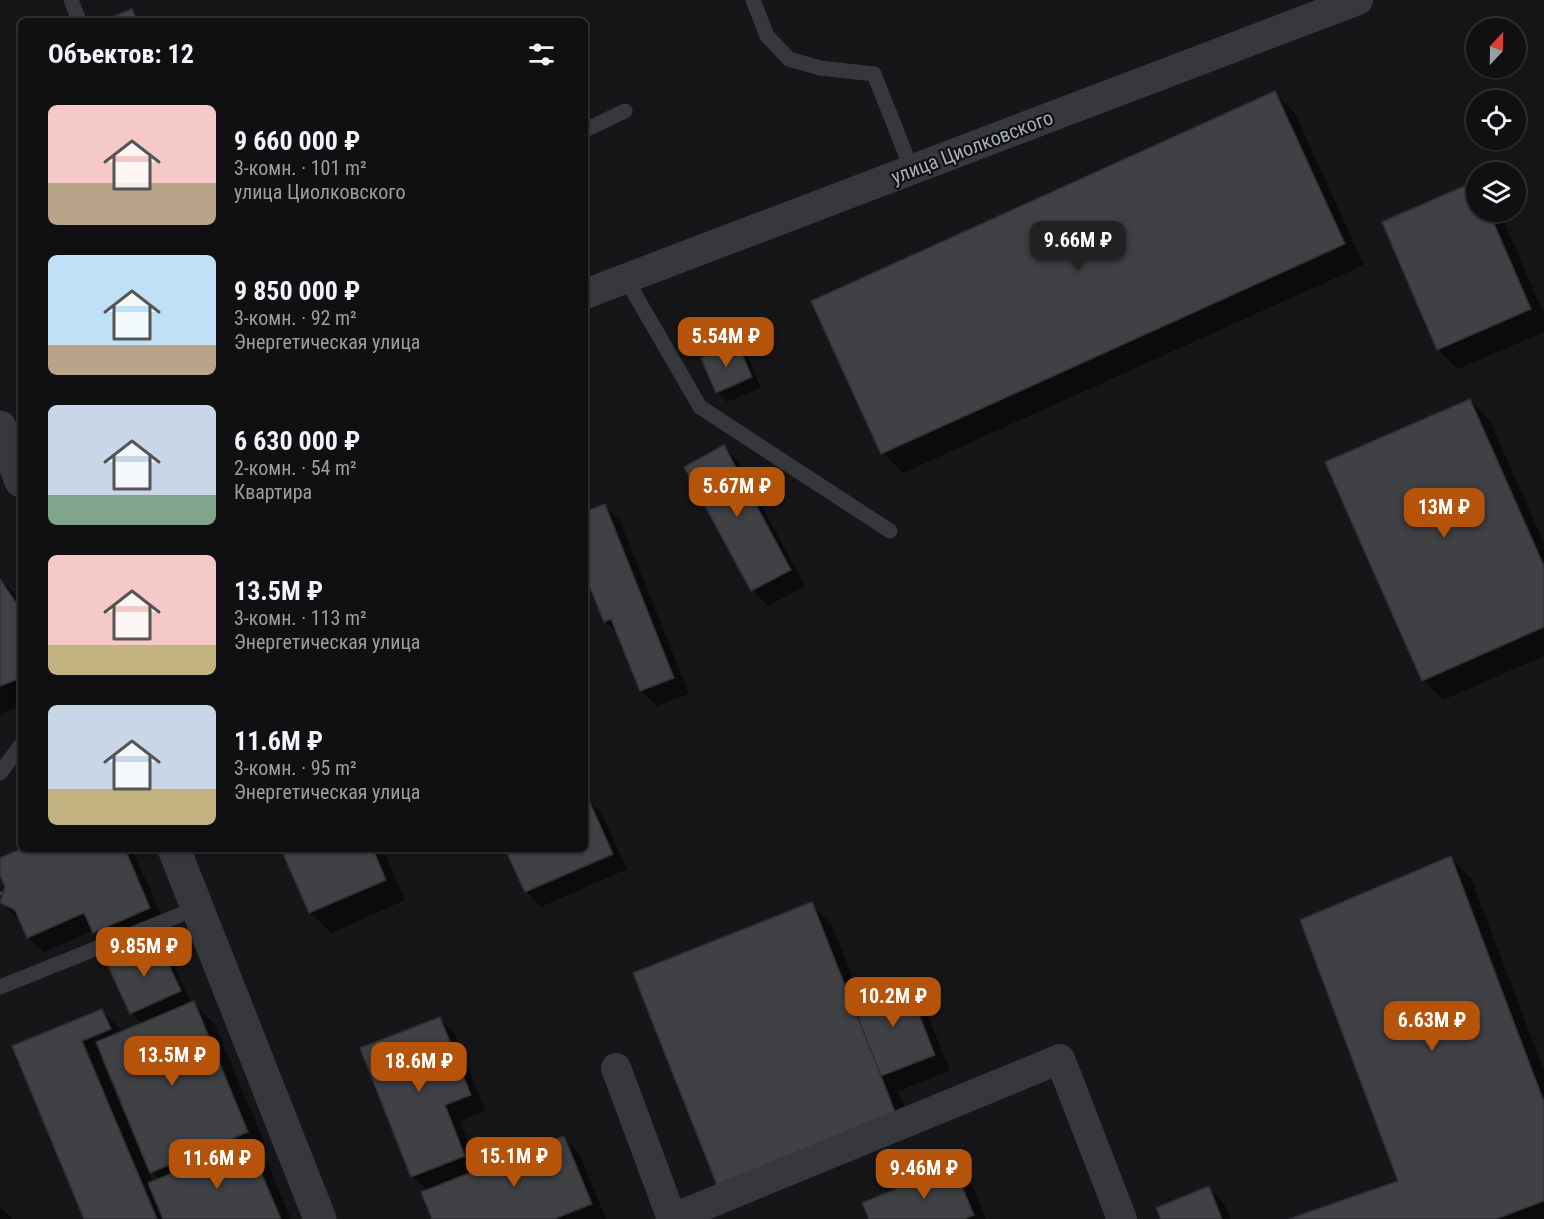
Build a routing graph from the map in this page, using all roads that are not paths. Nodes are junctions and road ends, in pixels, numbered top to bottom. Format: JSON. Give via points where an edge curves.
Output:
{"nodes":[{"id":1,"x":71,"y":0,"type":"edge"},
{"id":2,"x":753,"y":0,"type":"edge"},
{"id":3,"x":1358,"y":0,"type":"edge"},
{"id":4,"x":78,"y":18,"type":"edge"},
{"id":5,"x":625,"y":111,"type":"dead end"},
{"id":6,"x":588,"y":129,"type":"edge"},
{"id":7,"x":912,"y":170,"type":"junction"},
{"id":8,"x":626,"y":279,"type":"junction"},
{"id":9,"x":588,"y":293,"type":"edge"},
{"id":10,"x":890,"y":531,"type":"dead end"},
{"id":11,"x":18,"y":749,"type":"edge"},
{"id":12,"x":0,"y":773,"type":"edge"},
{"id":13,"x":175,"y":852,"type":"edge"},
{"id":14,"x":197,"y":908,"type":"junction"},
{"id":15,"x":0,"y":987,"type":"edge"},
{"id":16,"x":616,"y":1068,"type":"dead end"},
{"id":17,"x":320,"y":1219,"type":"edge"},
{"id":18,"x":672,"y":1219,"type":"edge"},
{"id":19,"x":1122,"y":1219,"type":"edge"}],
"edges":[{"from":1,"to":4,"type":"lane"},
{"from":2,"to":7,"type":"lane","via":[[767,36],[789,59],[820,68],[874,74]]},
{"from":3,"to":7,"type":"street","name":"улица Циолковского"},
{"from":5,"to":6,"type":"lane"},
{"from":7,"to":8,"type":"street","name":"улица Циолковского"},
{"from":8,"to":9,"type":"street","name":"улица Циолковского"},
{"from":8,"to":10,"type":"lane","via":[[700,407]]},
{"from":11,"to":12,"type":"lane"},
{"from":13,"to":14,"type":"street"},
{"from":14,"to":15,"type":"lane"},
{"from":14,"to":17,"type":"street"},
{"from":16,"to":18,"type":"street"},
{"from":18,"to":19,"type":"street","via":[[1060,1059]]}]}
